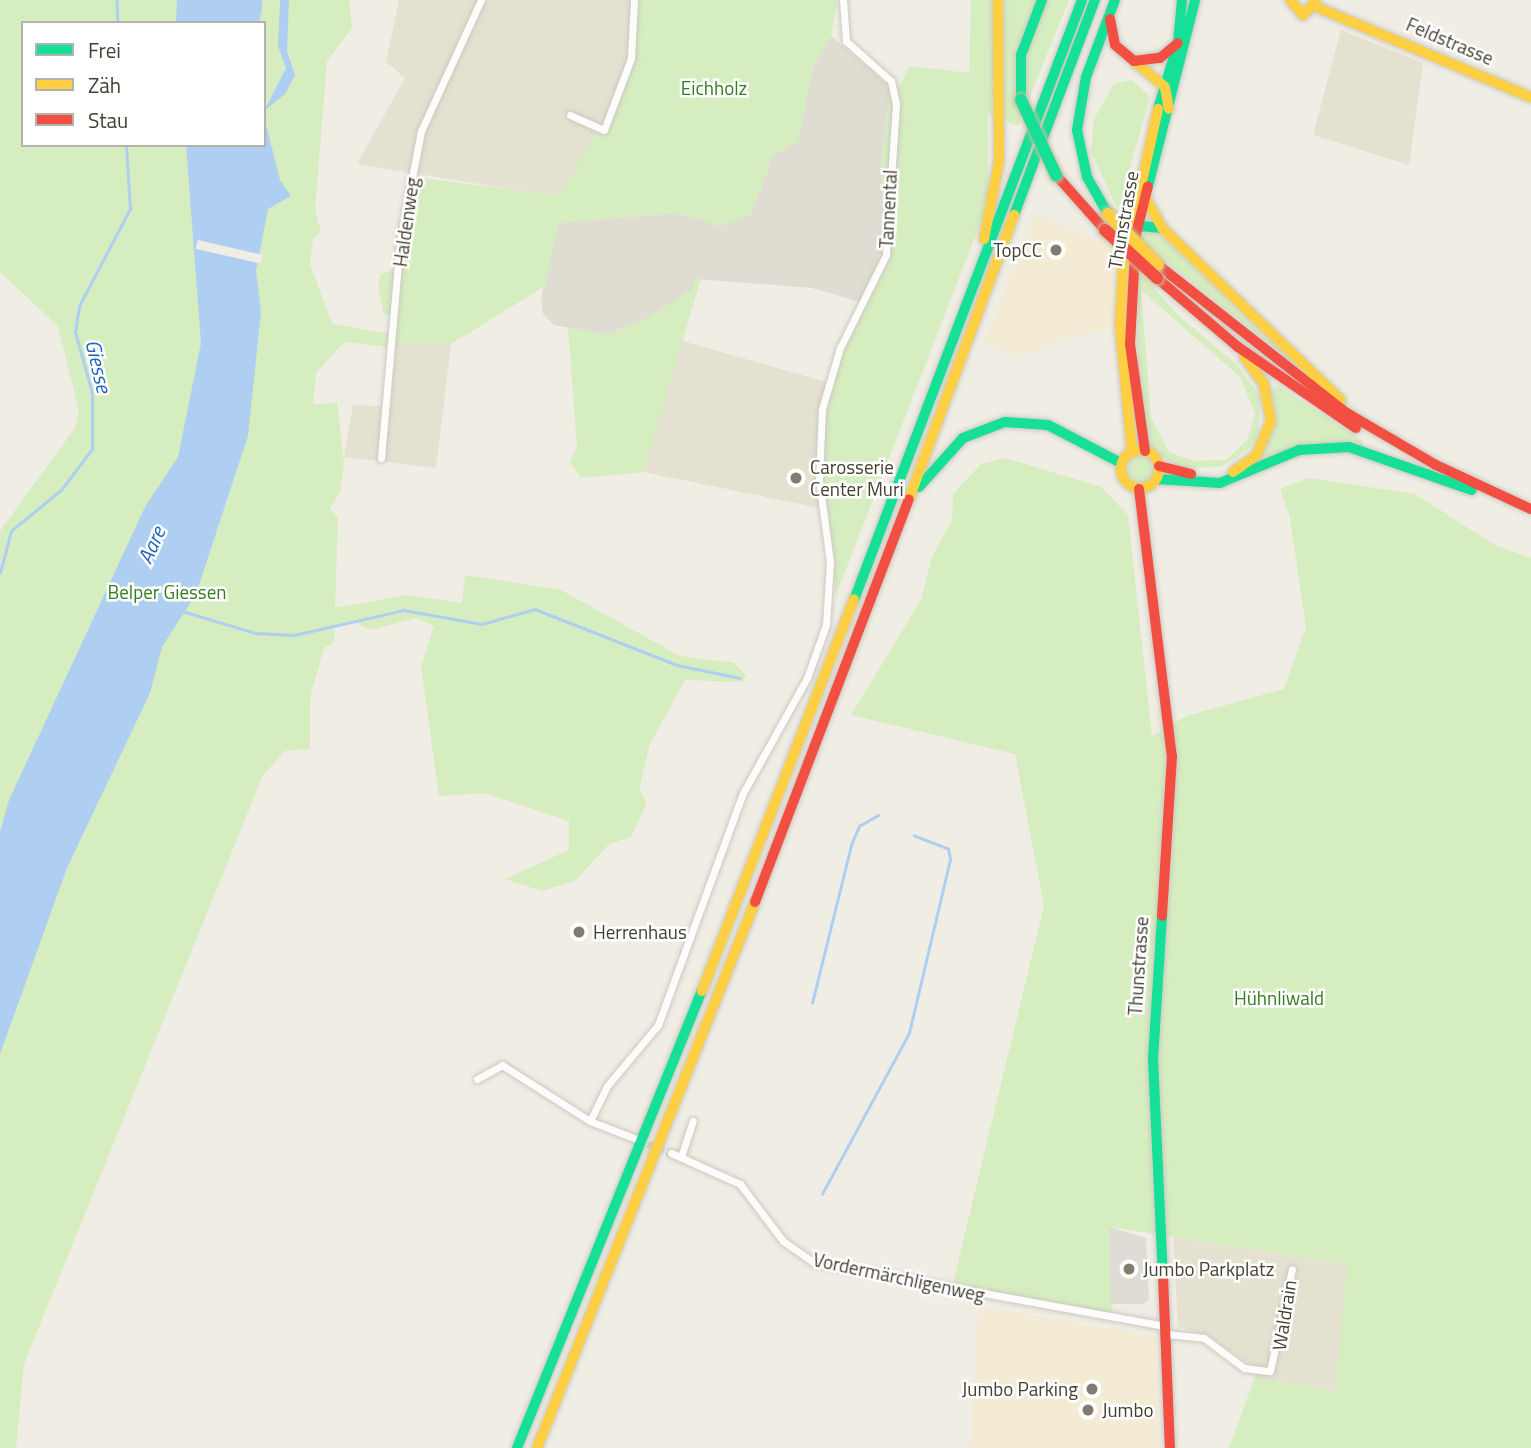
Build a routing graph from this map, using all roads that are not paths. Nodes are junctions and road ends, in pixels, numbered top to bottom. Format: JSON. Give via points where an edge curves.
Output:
{"nodes":[{"id":1,"x":481,"y":0,"type":"edge"},
{"id":2,"x":634,"y":0,"type":"edge"},
{"id":3,"x":843,"y":0,"type":"edge"},
{"id":4,"x":998,"y":0,"type":"edge"},
{"id":5,"x":1041,"y":0,"type":"edge"},
{"id":6,"x":1082,"y":0,"type":"edge"},
{"id":7,"x":1095,"y":0,"type":"edge"},
{"id":8,"x":1115,"y":0,"type":"edge"},
{"id":9,"x":1182,"y":0,"type":"edge"},
{"id":10,"x":1195,"y":0,"type":"edge"},
{"id":11,"x":1290,"y":0,"type":"edge"},
{"id":12,"x":1315,"y":3,"type":"edge"},
{"id":13,"x":1110,"y":15,"type":"junction"},
{"id":14,"x":1178,"y":43,"type":"junction"},
{"id":15,"x":1134,"y":61,"type":"junction"},
{"id":16,"x":1165,"y":87,"type":"junction"},
{"id":17,"x":1531,"y":97,"type":"edge"},
{"id":18,"x":1170,"y":109,"type":"junction"},
{"id":19,"x":570,"y":116,"type":"dead end"},
{"id":20,"x":1144,"y":195,"type":"junction"},
{"id":21,"x":1133,"y":223,"type":"junction"},
{"id":22,"x":1162,"y":228,"type":"junction"},
{"id":23,"x":1157,"y":271,"type":"junction"},
{"id":24,"x":971,"y":298,"type":"junction"},
{"id":25,"x":1238,"y":347,"type":"junction"},
{"id":26,"x":1139,"y":451,"type":"junction"},
{"id":27,"x":381,"y":458,"type":"dead end"},
{"id":28,"x":1121,"y":463,"type":"junction"},
{"id":29,"x":1436,"y":466,"type":"junction"},
{"id":30,"x":1158,"y":472,"type":"junction"},
{"id":31,"x":1139,"y":489,"type":"junction"},
{"id":32,"x":1472,"y":491,"type":"junction"},
{"id":33,"x":909,"y":501,"type":"junction"},
{"id":34,"x":1531,"y":509,"type":"edge"},
{"id":35,"x":1531,"y":516,"type":"edge"},
{"id":36,"x":477,"y":1079,"type":"dead end"},
{"id":37,"x":590,"y":1121,"type":"junction"},
{"id":38,"x":693,"y":1121,"type":"dead end"},
{"id":39,"x":635,"y":1139,"type":"tunnel mouth"},
{"id":40,"x":671,"y":1153,"type":"tunnel mouth"},
{"id":41,"x":681,"y":1157,"type":"junction"},
{"id":42,"x":1292,"y":1269,"type":"dead end"},
{"id":43,"x":1167,"y":1330,"type":"junction"},
{"id":44,"x":517,"y":1448,"type":"edge"},
{"id":45,"x":537,"y":1448,"type":"edge"},
{"id":46,"x":1170,"y":1448,"type":"edge"}],
"edges":[{"from":1,"to":27,"type":"street","name":"Haldenweg","via":[[421,131],[400,241]]},
{"from":2,"to":19,"type":"street","via":[[631,58],[604,130]]},
{"from":3,"to":37,"type":"street","name":"Tannental","via":[[846,41],[891,81],[896,104],[886,255],[840,348],[824,398],[823,509],[830,591],[818,652],[743,793],[658,1025],[607,1086]]},
{"from":4,"to":24,"type":"main road","via":[[998,176]]},
{"from":5,"to":23,"type":"main road","bridge":true,"via":[[1023,48],[1021,100],[1056,175],[1105,230]]},
{"from":6,"to":24,"type":"main road"},
{"from":7,"to":33,"type":"main road"},
{"from":8,"to":13,"type":"main road"},
{"from":9,"to":14,"type":"main road","name":"Thunstrasse"},
{"from":10,"to":18,"type":"main road","name":"Thunstrasse"},
{"from":11,"to":12,"type":"main road","name":"Feldstrasse","via":[[1299,14]]},
{"from":12,"to":17,"type":"main road","name":"Feldstrasse"},
{"from":13,"to":15,"type":"main road","via":[[1115,45]]},
{"from":13,"to":23,"type":"main road","bridge":true,"via":[[1086,77],[1077,130],[1087,177],[1108,214]]},
{"from":14,"to":15,"type":"main road","via":[[1154,60]]},
{"from":14,"to":16,"type":"main road","name":"Thunstrasse"},
{"from":15,"to":16,"type":"main road"},
{"from":16,"to":18,"type":"main road"},
{"from":16,"to":21,"type":"main road","name":"Thunstrasse"},
{"from":18,"to":20,"type":"main road","name":"Thunstrasse"},
{"from":20,"to":21,"type":"main road","name":"Thunstrasse"},
{"from":20,"to":22,"type":"main road"},
{"from":21,"to":22,"type":"main road"},
{"from":21,"to":26,"type":"main road","name":"Thunstrasse","via":[[1130,344]]},
{"from":22,"to":29,"type":"main road","via":[[1334,394]]},
{"from":23,"to":25,"type":"main road"},
{"from":23,"to":29,"type":"main road","via":[[1300,380]]},
{"from":24,"to":44,"type":"main road","via":[[723,942]]},
{"from":25,"to":30,"type":"main road","via":[[1268,396],[1271,421],[1263,445],[1245,465],[1219,475]]},
{"from":25,"to":32,"type":"main road","via":[[1362,432]]},
{"from":26,"to":28,"type":"main road"},
{"from":26,"to":30,"type":"main road"},
{"from":28,"to":31,"type":"main road","via":[[1124,480]]},
{"from":28,"to":33,"type":"main road","via":[[1048,425],[1005,422],[951,447]]},
{"from":29,"to":34,"type":"main road"},
{"from":30,"to":31,"type":"main road"},
{"from":30,"to":32,"type":"main road","via":[[1220,483],[1299,450],[1349,447]]},
{"from":31,"to":43,"type":"main road","name":"Thunstrasse","via":[[1172,756],[1154,1038]]},
{"from":32,"to":35,"type":"main road"},
{"from":33,"to":45,"type":"main road"},
{"from":36,"to":37,"type":"street","via":[[502,1065]]},
{"from":37,"to":39,"type":"street"},
{"from":38,"to":41,"type":"street"},
{"from":40,"to":41,"type":"street","name":"Vordermärchligenweg"},
{"from":41,"to":43,"type":"street","name":"Vordermärchligenweg","via":[[740,1184],[783,1241],[813,1262]]},
{"from":42,"to":43,"type":"street","name":"Waldrain","via":[[1270,1371],[1244,1367],[1204,1338]]},
{"from":43,"to":46,"type":"main road","name":"Thunstrasse"}]}
